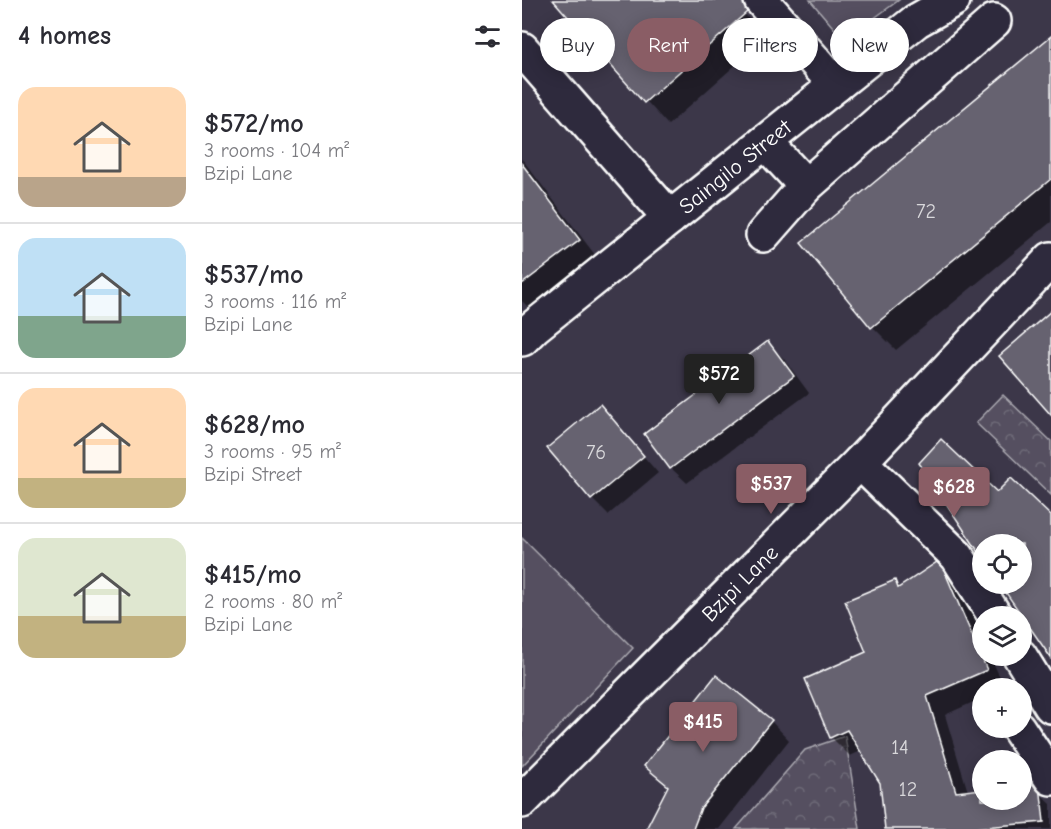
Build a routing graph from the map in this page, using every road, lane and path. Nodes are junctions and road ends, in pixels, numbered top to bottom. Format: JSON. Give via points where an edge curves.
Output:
{"nodes":[{"id":1,"x":761,"y":0,"type":"edge"},
{"id":2,"x":953,"y":0,"type":"edge"},
{"id":3,"x":994,"y":21,"type":"dead end"},
{"id":4,"x":522,"y":49,"type":"edge"},
{"id":5,"x":836,"y":85,"type":"junction"},
{"id":6,"x":765,"y":142,"type":"junction"},
{"id":7,"x":806,"y":186,"type":"junction"},
{"id":8,"x":670,"y":218,"type":"junction"},
{"id":9,"x":763,"y":235,"type":"dead end"},
{"id":10,"x":1051,"y":258,"type":"edge"},
{"id":11,"x":522,"y":339,"type":"edge"},
{"id":12,"x":860,"y":462,"type":"junction"},
{"id":13,"x":989,"y":606,"type":"edge"},
{"id":14,"x":1026,"y":666,"type":"edge"},
{"id":15,"x":1051,"y":706,"type":"edge"},
{"id":16,"x":1025,"y":738,"type":"edge"},
{"id":17,"x":1051,"y":778,"type":"edge"},
{"id":18,"x":522,"y":801,"type":"edge"}],
"edges":[{"from":1,"to":5,"type":"street"},
{"from":2,"to":5,"type":"street","name":"Saingilo Street","via":[[916,21]]},
{"from":3,"to":7,"type":"street"},
{"from":4,"to":8,"type":"street"},
{"from":5,"to":6,"type":"street","name":"Saingilo Street"},
{"from":6,"to":7,"type":"street"},
{"from":6,"to":8,"type":"street","name":"Saingilo Street"},
{"from":7,"to":9,"type":"street"},
{"from":8,"to":11,"type":"street","name":"Saingilo Street"},
{"from":10,"to":12,"type":"street","name":"Bzipi Lane"},
{"from":12,"to":13,"type":"street","via":[[957,556]]},
{"from":12,"to":18,"type":"street","name":"Bzipi Lane"},
{"from":14,"to":15,"type":"street"},
{"from":16,"to":17,"type":"street"}]}
